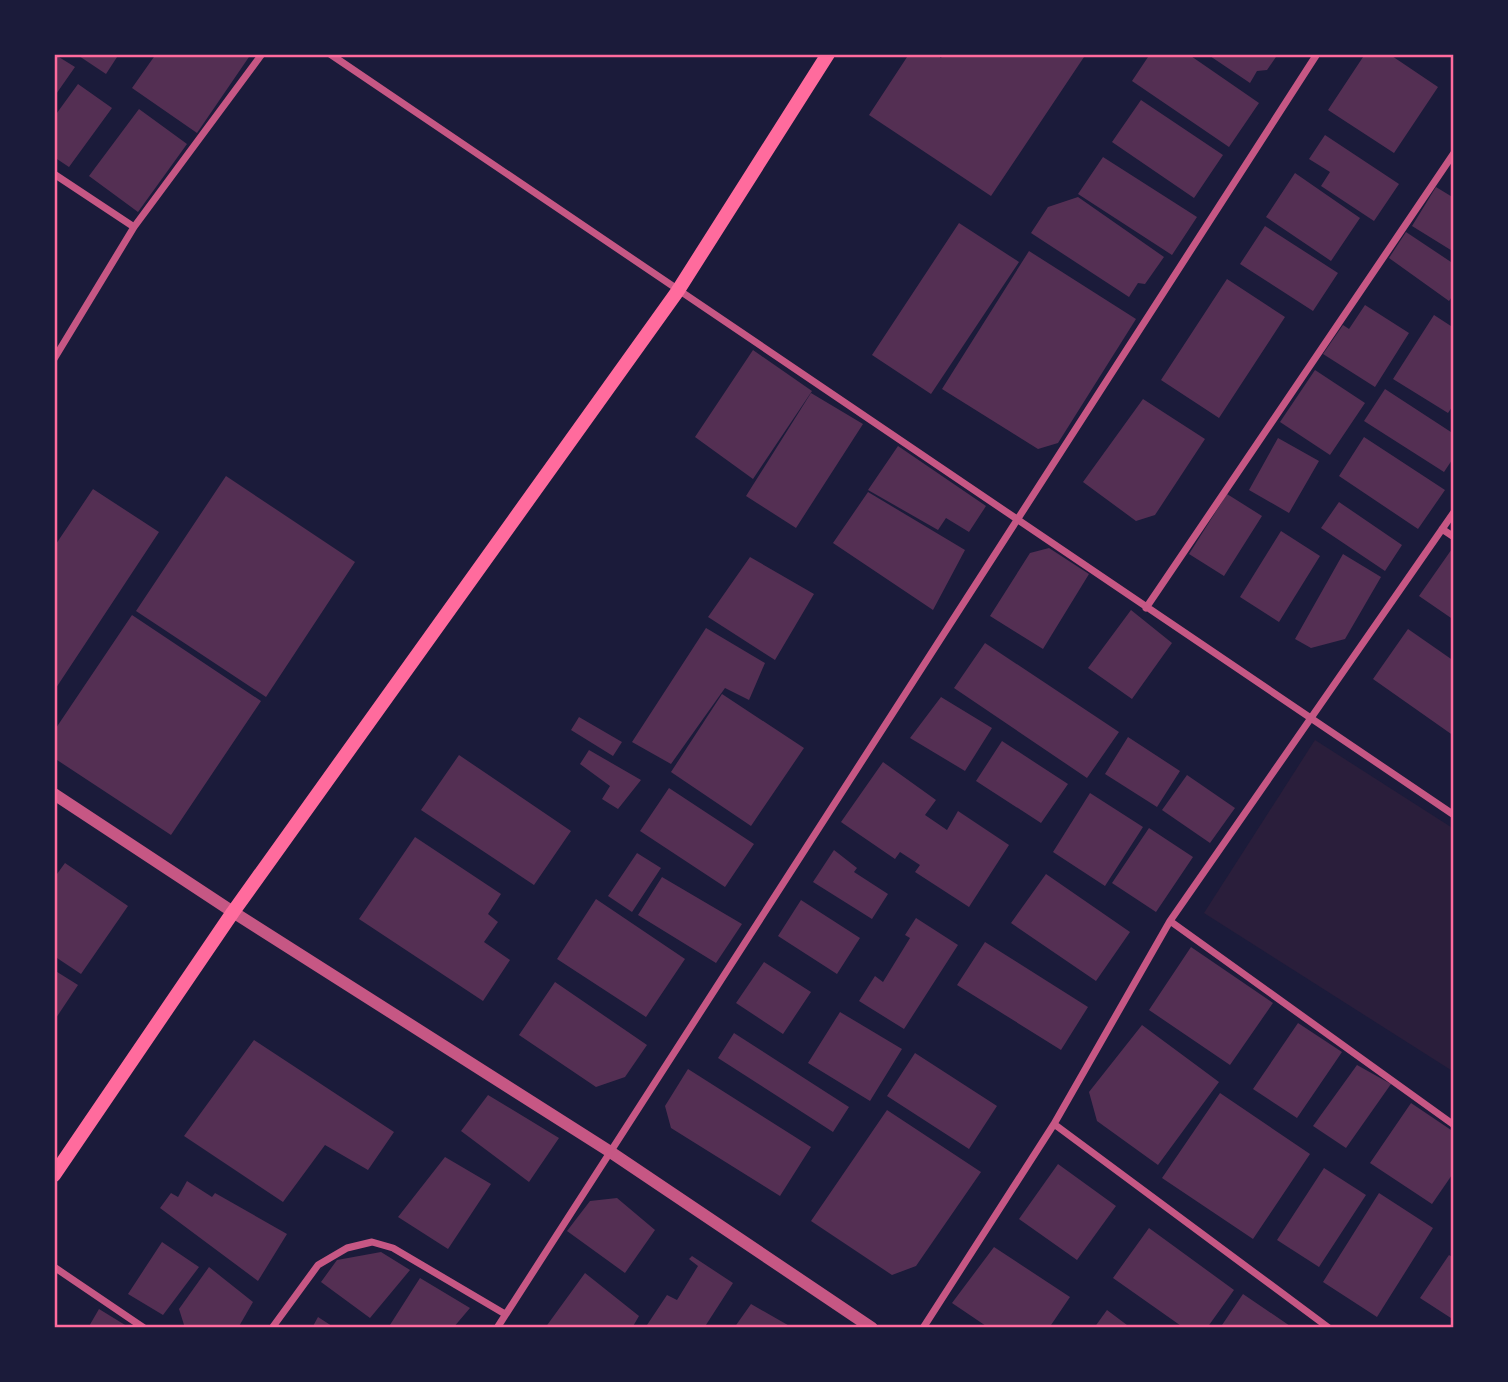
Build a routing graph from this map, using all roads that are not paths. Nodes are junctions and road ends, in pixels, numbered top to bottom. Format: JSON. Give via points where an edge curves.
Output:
{"nodes":[{"id":1,"x":262,"y":54,"type":"edge"},
{"id":2,"x":331,"y":54,"type":"edge"},
{"id":3,"x":828,"y":54,"type":"edge"},
{"id":4,"x":1317,"y":54,"type":"edge"},
{"id":5,"x":1454,"y":153,"type":"edge"},
{"id":6,"x":54,"y":174,"type":"edge"},
{"id":7,"x":134,"y":227,"type":"junction"},
{"id":8,"x":677,"y":292,"type":"junction"},
{"id":9,"x":54,"y":359,"type":"edge"},
{"id":10,"x":1454,"y":512,"type":"edge"},
{"id":11,"x":1016,"y":520,"type":"junction"},
{"id":12,"x":1441,"y":529,"type":"junction"},
{"id":13,"x":1454,"y":537,"type":"edge"},
{"id":14,"x":1146,"y":608,"type":"junction"},
{"id":15,"x":1310,"y":718,"type":"junction"},
{"id":16,"x":54,"y":794,"type":"edge"},
{"id":17,"x":1454,"y":815,"type":"edge"},
{"id":18,"x":233,"y":912,"type":"junction"},
{"id":19,"x":1170,"y":921,"type":"junction"},
{"id":20,"x":1054,"y":1124,"type":"junction"},
{"id":21,"x":1454,"y":1125,"type":"edge"},
{"id":22,"x":609,"y":1151,"type":"junction"},
{"id":23,"x":54,"y":1175,"type":"edge"},
{"id":24,"x":54,"y":1267,"type":"edge"},
{"id":25,"x":505,"y":1314,"type":"junction"},
{"id":26,"x":144,"y":1328,"type":"edge"},
{"id":27,"x":272,"y":1328,"type":"edge"},
{"id":28,"x":496,"y":1328,"type":"edge"},
{"id":29,"x":872,"y":1328,"type":"edge"},
{"id":30,"x":923,"y":1328,"type":"edge"},
{"id":31,"x":1329,"y":1328,"type":"edge"}],
"edges":[{"from":1,"to":7,"type":"street"},
{"from":2,"to":8,"type":"street"},
{"from":3,"to":8,"type":"main road"},
{"from":4,"to":11,"type":"street"},
{"from":5,"to":14,"type":"street"},
{"from":6,"to":7,"type":"street"},
{"from":7,"to":9,"type":"street"},
{"from":8,"to":11,"type":"street"},
{"from":8,"to":18,"type":"main road"},
{"from":10,"to":12,"type":"street"},
{"from":11,"to":14,"type":"street"},
{"from":11,"to":22,"type":"street"},
{"from":12,"to":13,"type":"street"},
{"from":12,"to":15,"type":"street"},
{"from":14,"to":15,"type":"street"},
{"from":15,"to":17,"type":"street"},
{"from":15,"to":19,"type":"street"},
{"from":16,"to":18,"type":"street"},
{"from":18,"to":22,"type":"street"},
{"from":18,"to":23,"type":"main road"},
{"from":19,"to":20,"type":"street"},
{"from":19,"to":21,"type":"street"},
{"from":20,"to":30,"type":"street"},
{"from":20,"to":31,"type":"street"},
{"from":22,"to":25,"type":"street"},
{"from":22,"to":29,"type":"street"},
{"from":24,"to":26,"type":"street"},
{"from":25,"to":27,"type":"street","via":[[393,1248],[372,1242],[347,1248],[317,1265]]},
{"from":25,"to":28,"type":"street"}]}
